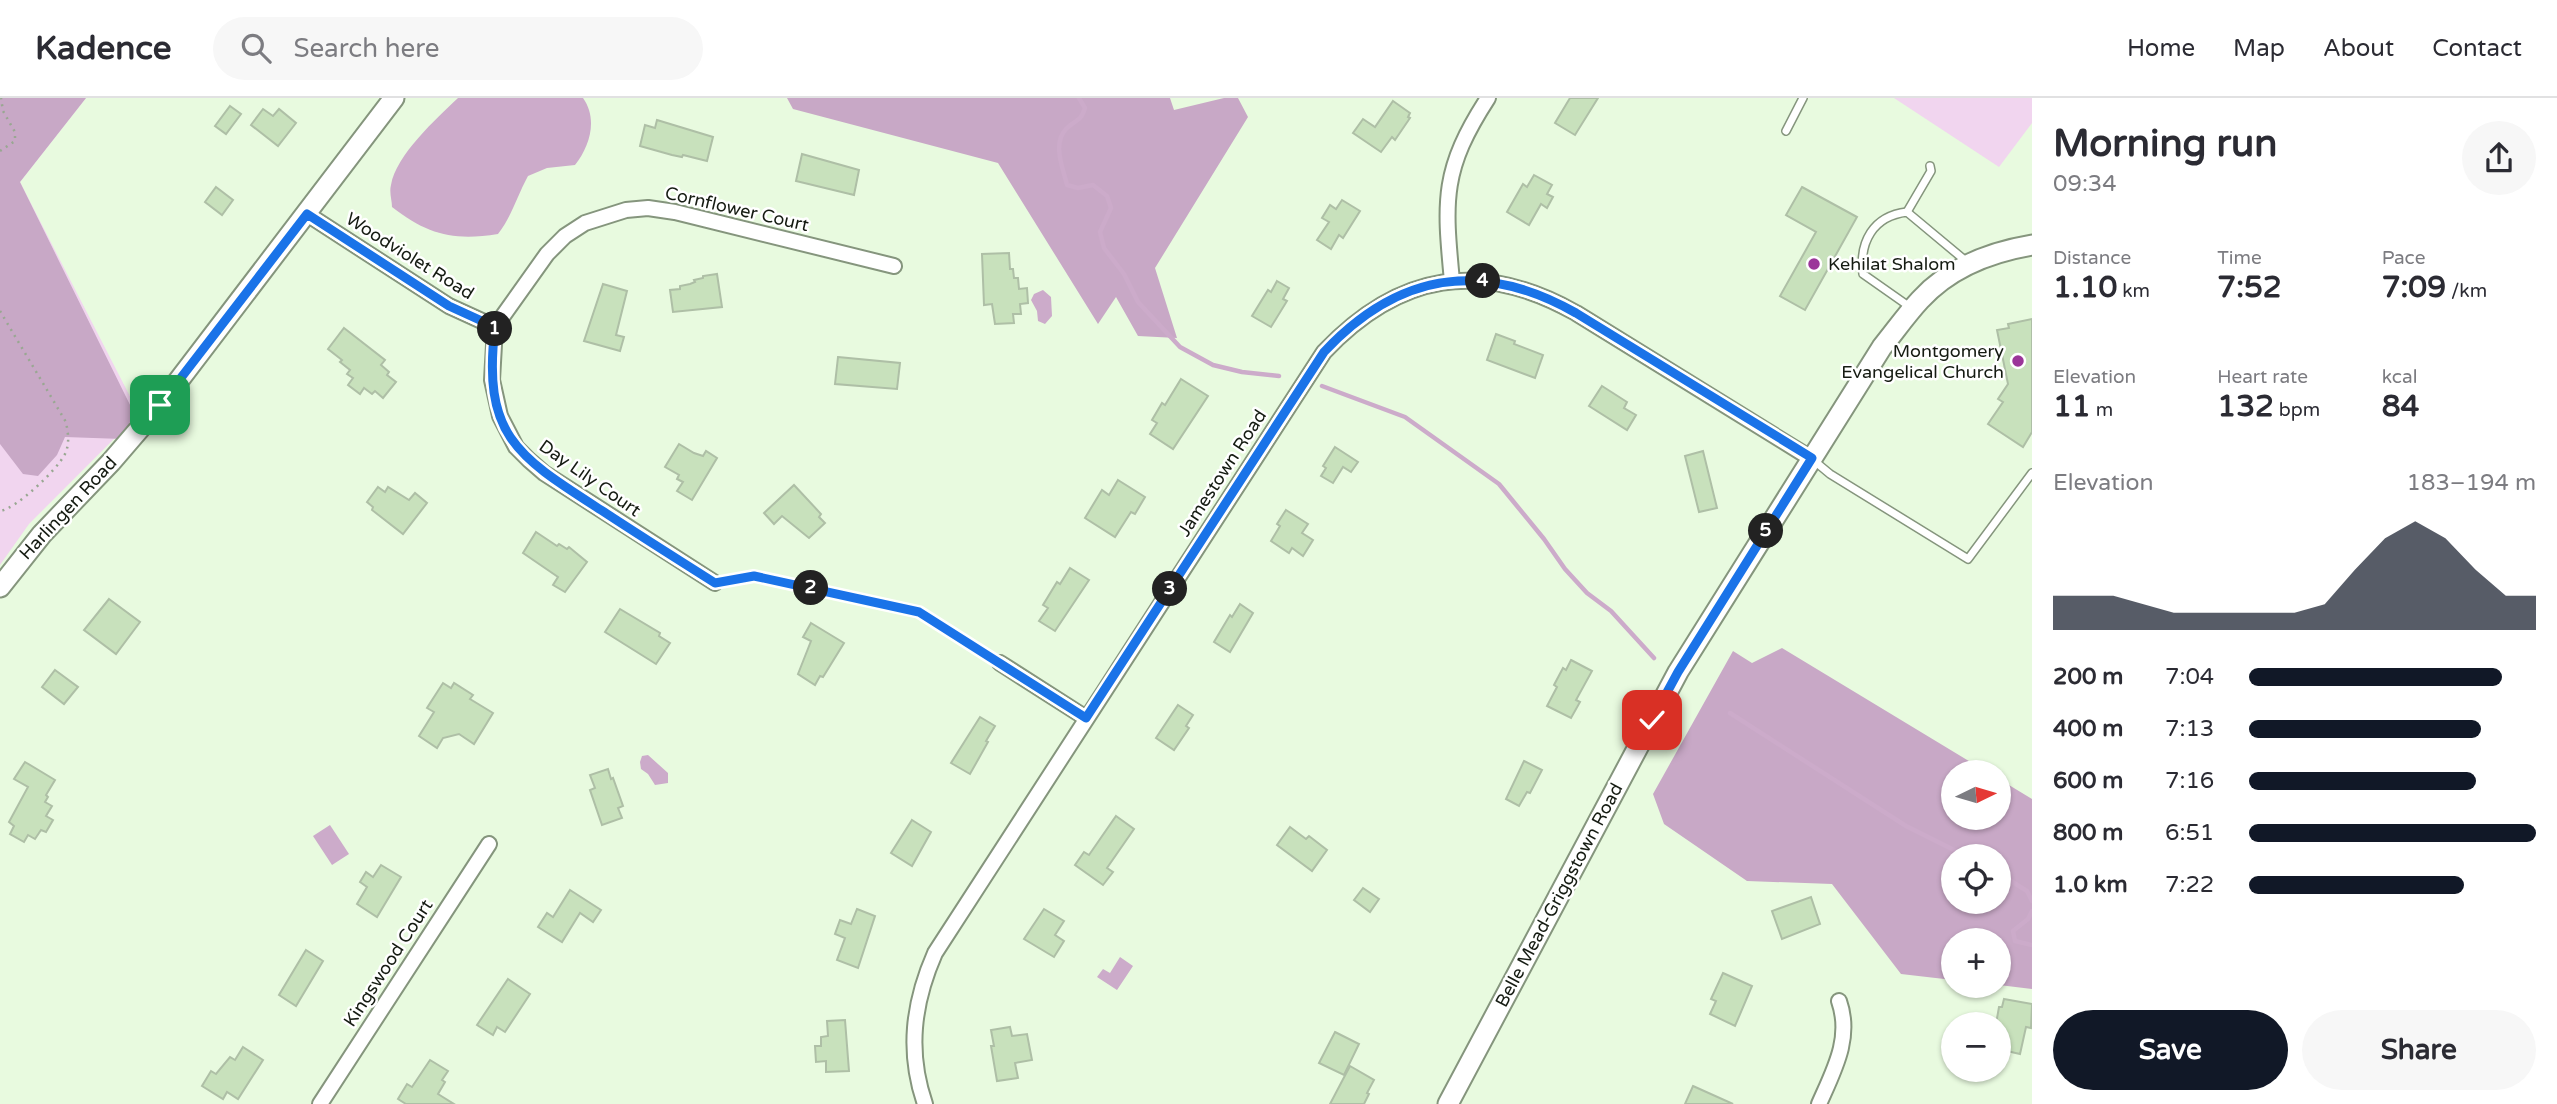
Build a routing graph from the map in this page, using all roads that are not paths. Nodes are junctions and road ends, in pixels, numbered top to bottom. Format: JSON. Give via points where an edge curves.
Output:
{"nodes":[{"id":1,"x":394,"y":98,"type":"edge"},
{"id":2,"x":1488,"y":98,"type":"edge"},
{"id":3,"x":1804,"y":98,"type":"edge"},
{"id":4,"x":1786,"y":131,"type":"dead end"},
{"id":5,"x":1930,"y":166,"type":"dead end"},
{"id":6,"x":1907,"y":212,"type":"junction"},
{"id":7,"x":307,"y":214,"type":"junction"},
{"id":8,"x":2032,"y":245,"type":"edge"},
{"id":9,"x":1970,"y":264,"type":"junction"},
{"id":10,"x":894,"y":266,"type":"dead end"},
{"id":11,"x":1452,"y":281,"type":"junction"},
{"id":12,"x":1913,"y":308,"type":"junction"},
{"id":13,"x":495,"y":327,"type":"junction"},
{"id":14,"x":1812,"y":458,"type":"junction"},
{"id":15,"x":2032,"y":473,"type":"edge"},
{"id":16,"x":715,"y":583,"type":"road end"},
{"id":17,"x":0,"y":587,"type":"edge"},
{"id":18,"x":1000,"y":663,"type":"road end"},
{"id":19,"x":1086,"y":718,"type":"junction"},
{"id":20,"x":488,"y":844,"type":"dead end"},
{"id":21,"x":1839,"y":1001,"type":"dead end"},
{"id":22,"x":320,"y":1104,"type":"edge"},
{"id":23,"x":925,"y":1104,"type":"edge"},
{"id":24,"x":1448,"y":1104,"type":"edge"},
{"id":25,"x":1819,"y":1104,"type":"edge"}],
"edges":[{"from":1,"to":7,"type":"street","name":"Harlingen Road"},
{"from":2,"to":11,"type":"street","via":[[1461,142],[1447,194]]},
{"from":3,"to":4,"type":"lane"},
{"from":5,"to":6,"type":"lane"},
{"from":6,"to":9,"type":"lane"},
{"from":6,"to":12,"type":"lane","via":[[1892,214],[1870,232],[1861,258],[1863,274]]},
{"from":7,"to":13,"type":"street","name":"Woodviolet Road","via":[[427,293]]},
{"from":7,"to":17,"type":"street","name":"Harlingen Road","via":[[160,405]]},
{"from":8,"to":9,"type":"street","name":"Belle Mead-Griggstown Road","via":[[1987,255]]},
{"from":9,"to":12,"type":"street","name":"Belle Mead-Griggstown Road","via":[[1947,276]]},
{"from":10,"to":13,"type":"street","name":"Cornflower Court","via":[[675,212],[626,210],[584,223],[565,236]]},
{"from":11,"to":14,"type":"street","name":"Jamestown Road","via":[[1504,283],[1554,300]]},
{"from":11,"to":19,"type":"street","name":"Jamestown Road","via":[[1379,305],[1324,352]]},
{"from":12,"to":14,"type":"street","name":"Belle Mead-Griggstown Road","via":[[1882,347]]},
{"from":13,"to":16,"type":"street","name":"Day Lily Court","via":[[495,402],[516,447],[544,473]]},
{"from":14,"to":15,"type":"lane","via":[[1830,474],[1968,559]]},
{"from":14,"to":24,"type":"street","name":"Belle Mead-Griggstown Road","via":[[1665,696]]},
{"from":18,"to":19,"type":"street"},
{"from":19,"to":23,"type":"street","name":"Jamestown Road","via":[[924,976],[914,1028],[917,1077]]},
{"from":20,"to":22,"type":"street","name":"Kingswood Court"},
{"from":21,"to":25,"type":"street","via":[[1844,1037]]}]}
